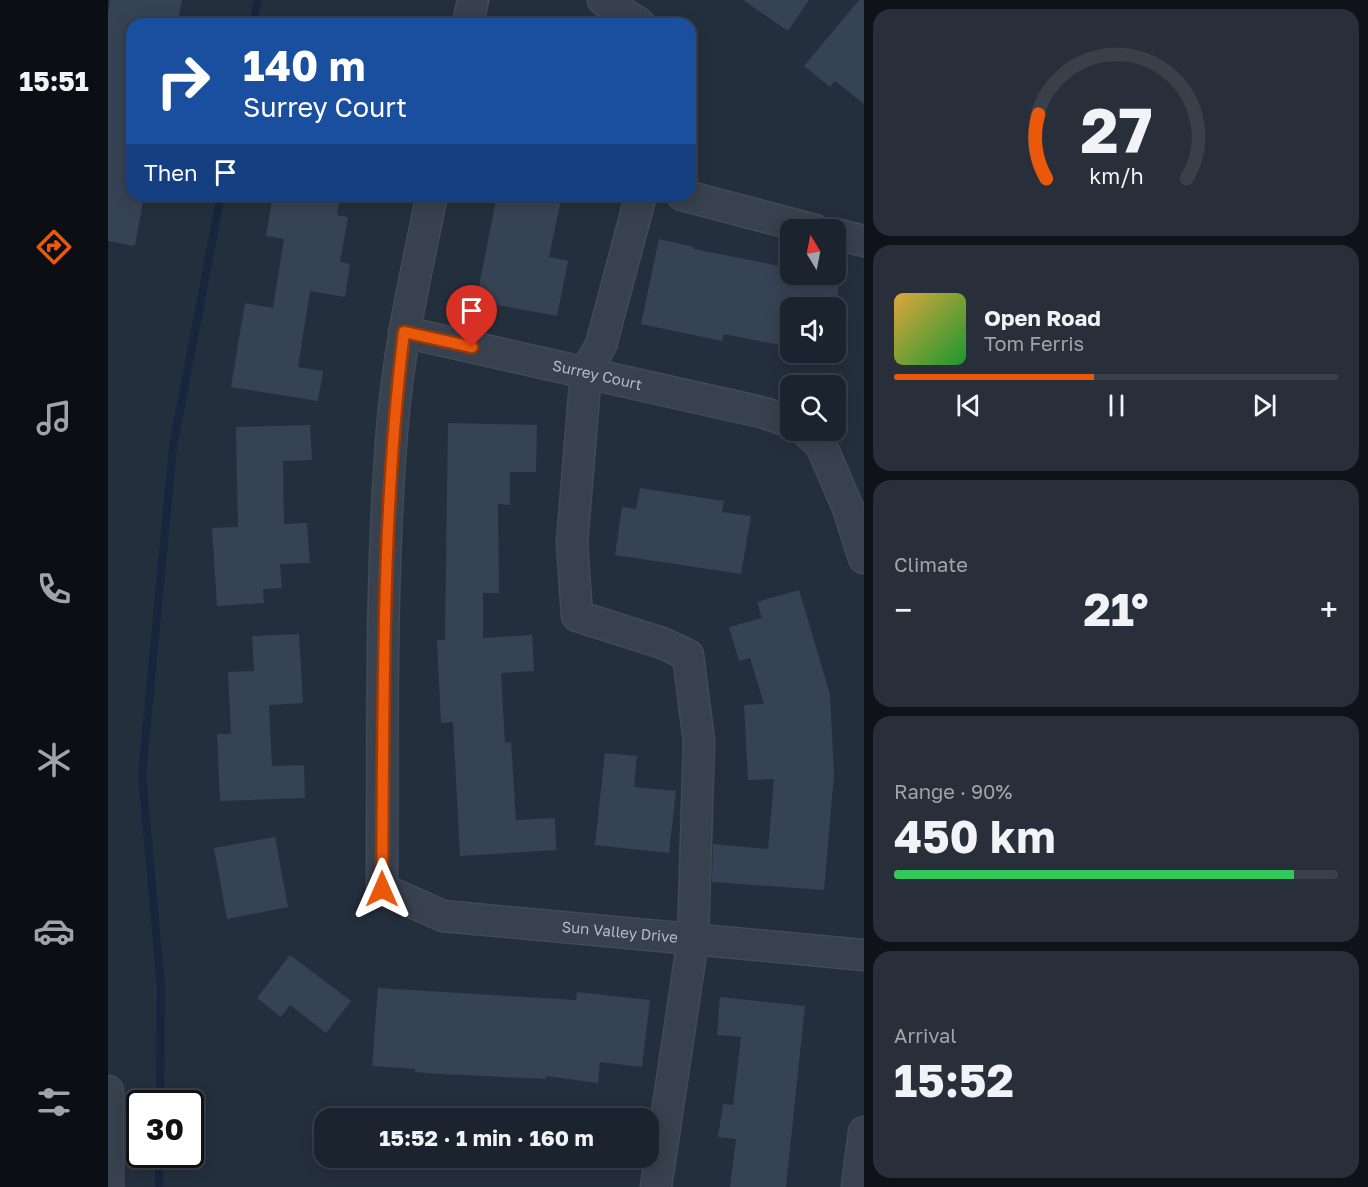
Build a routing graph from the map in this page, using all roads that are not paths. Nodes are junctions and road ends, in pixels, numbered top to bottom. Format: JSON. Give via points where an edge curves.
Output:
{"nodes":[{"id":1,"x":473,"y":0,"type":"edge"},
{"id":2,"x":603,"y":0,"type":"edge"},
{"id":3,"x":469,"y":18,"type":"edge"},
{"id":4,"x":631,"y":18,"type":"edge"},
{"id":5,"x":696,"y":199,"type":"edge"},
{"id":6,"x":431,"y":201,"type":"edge"},
{"id":7,"x":639,"y":201,"type":"edge"},
{"id":8,"x":780,"y":221,"type":"edge"},
{"id":9,"x":846,"y":236,"type":"edge"},
{"id":10,"x":864,"y":241,"type":"edge"},
{"id":11,"x":404,"y":332,"type":"junction"},
{"id":12,"x":586,"y":372,"type":"junction"},
{"id":13,"x":780,"y":418,"type":"edge"},
{"id":14,"x":816,"y":441,"type":"edge"},
{"id":15,"x":864,"y":558,"type":"edge"},
{"id":16,"x":693,"y":939,"type":"junction"},
{"id":17,"x":864,"y":955,"type":"edge"},
{"id":18,"x":108,"y":1091,"type":"edge"},
{"id":19,"x":659,"y":1124,"type":"edge"},
{"id":20,"x":864,"y":1132,"type":"edge"},
{"id":21,"x":654,"y":1168,"type":"edge"},
{"id":22,"x":108,"y":1187,"type":"edge"},
{"id":23,"x":656,"y":1187,"type":"edge"},
{"id":24,"x":856,"y":1187,"type":"edge"}],
"edges":[{"from":1,"to":3,"type":"street"},
{"from":2,"to":4,"type":"street"},
{"from":5,"to":8,"type":"street"},
{"from":6,"to":11,"type":"street"},
{"from":7,"to":12,"type":"street","via":[[601,345]]},
{"from":9,"to":10,"type":"street"},
{"from":11,"to":12,"type":"street","name":"Surrey Court"},
{"from":11,"to":16,"type":"street","name":"Sun Valley Drive","via":[[392,431],[384,581],[382,889],[443,916]]},
{"from":12,"to":13,"type":"street","name":"Surrey Court"},
{"from":12,"to":16,"type":"street","via":[[572,543],[577,616],[688,655],[699,741]]},
{"from":14,"to":15,"type":"street","via":[[848,508]]},
{"from":16,"to":17,"type":"street","name":"Sun Valley Drive"},
{"from":16,"to":19,"type":"street"},
{"from":18,"to":22,"type":"street"},
{"from":20,"to":24,"type":"street"},
{"from":21,"to":23,"type":"street"}]}
